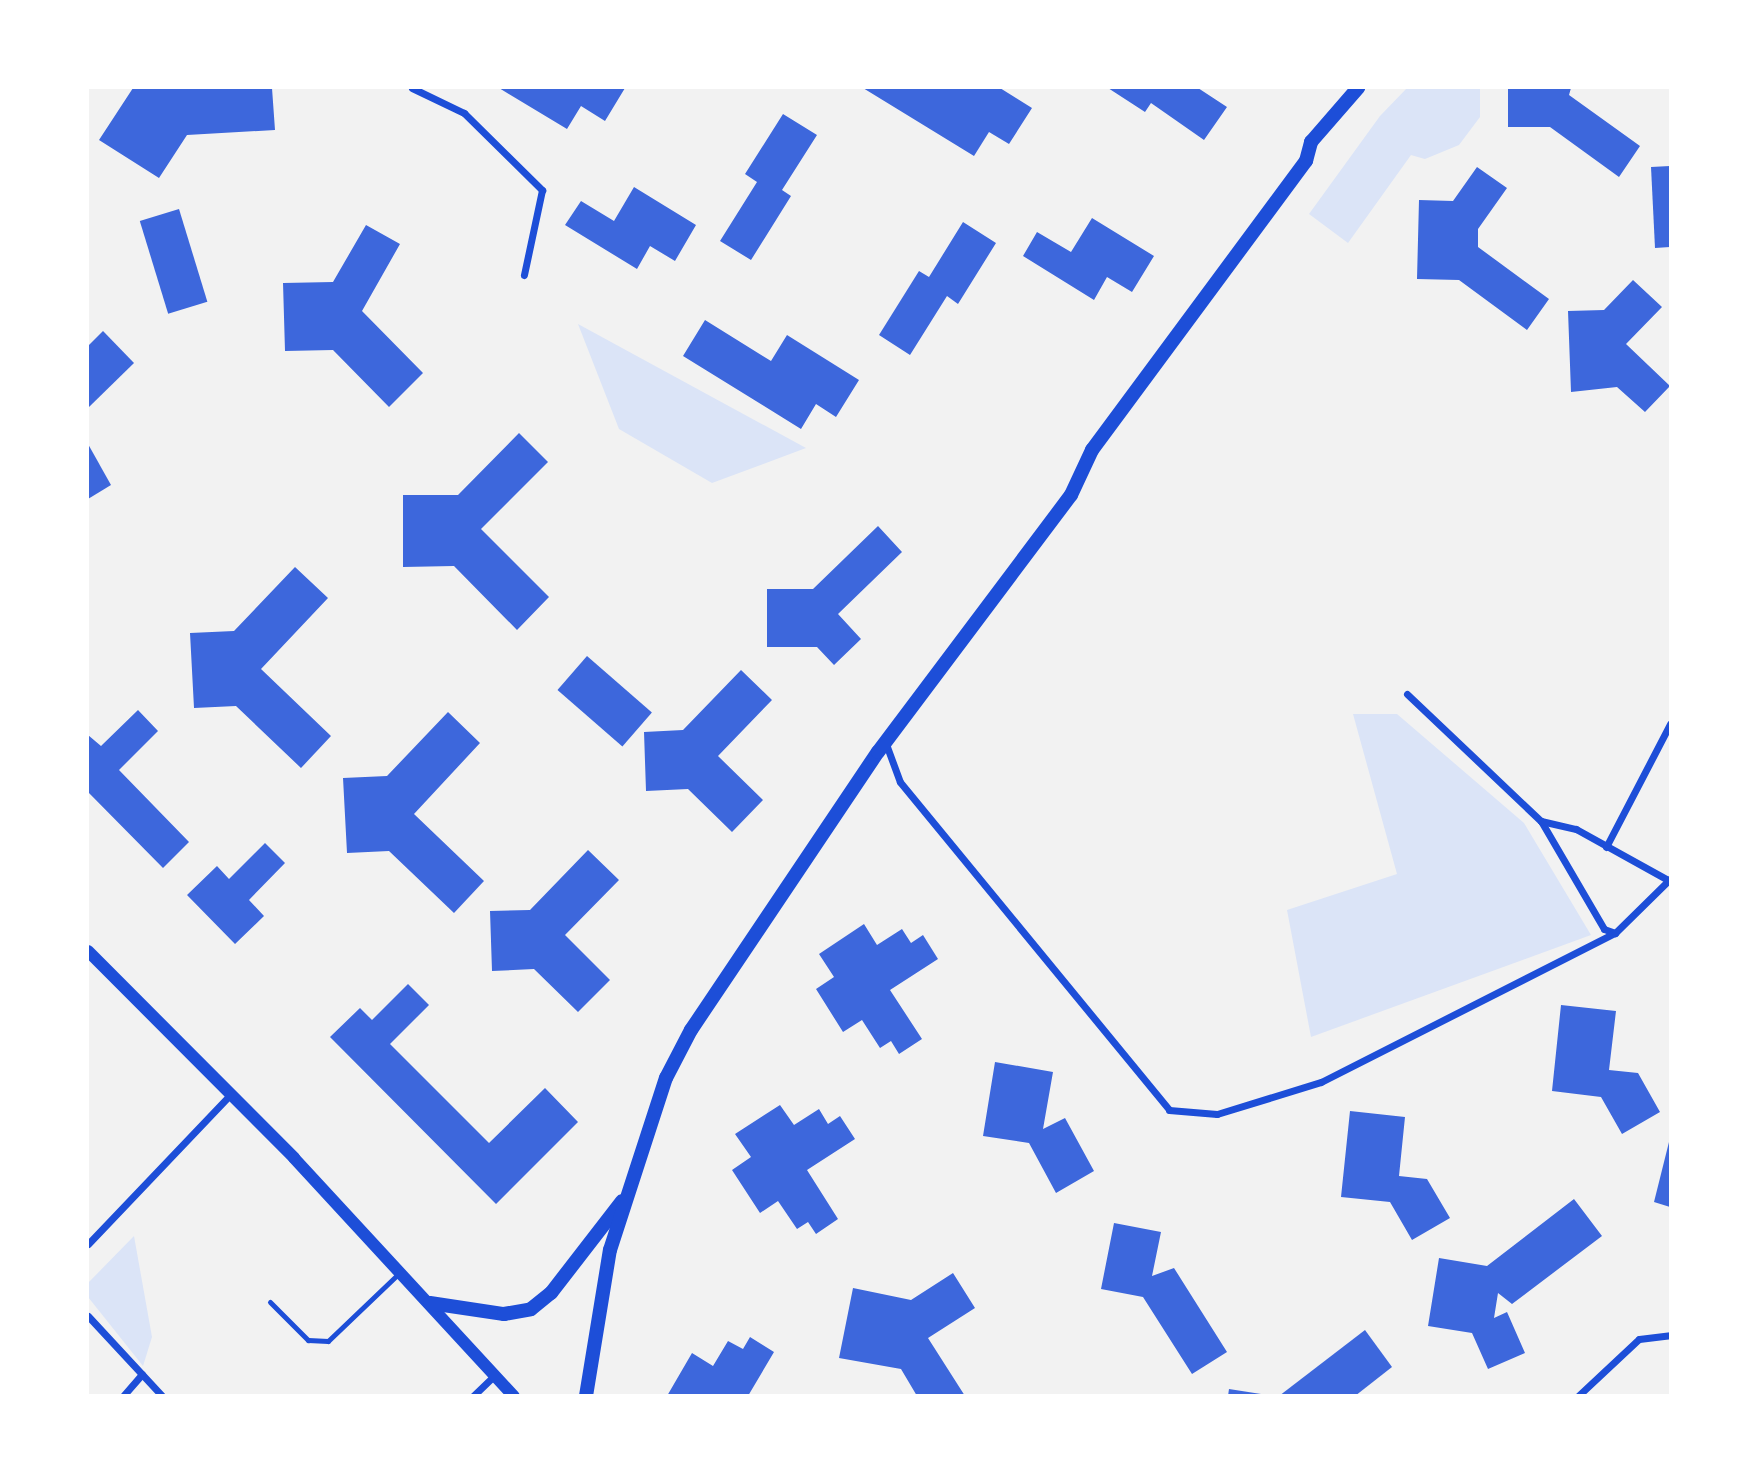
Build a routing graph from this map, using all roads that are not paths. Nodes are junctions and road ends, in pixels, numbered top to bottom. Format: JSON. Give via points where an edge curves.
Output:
{"nodes":[{"id":1,"x":412,"y":88,"type":"edge"},
{"id":2,"x":1358,"y":88,"type":"edge"},
{"id":3,"x":524,"y":275,"type":"dead end"},
{"id":4,"x":1407,"y":694,"type":"dead end"},
{"id":5,"x":1671,"y":724,"type":"edge"},
{"id":6,"x":885,"y":742,"type":"junction"},
{"id":7,"x":1541,"y":821,"type":"junction"},
{"id":8,"x":1605,"y":847,"type":"junction"},
{"id":9,"x":1670,"y":880,"type":"edge"},
{"id":10,"x":1615,"y":933,"type":"junction"},
{"id":11,"x":88,"y":951,"type":"edge"},
{"id":12,"x":231,"y":1094,"type":"junction"},
{"id":13,"x":629,"y":1191,"type":"junction"},
{"id":14,"x":88,"y":1244,"type":"edge"},
{"id":15,"x":400,"y":1272,"type":"junction"},
{"id":16,"x":270,"y":1302,"type":"dead end"},
{"id":17,"x":430,"y":1303,"type":"junction"},
{"id":18,"x":88,"y":1316,"type":"edge"},
{"id":19,"x":1671,"y":1335,"type":"edge"},
{"id":20,"x":142,"y":1374,"type":"junction"},
{"id":21,"x":496,"y":1374,"type":"junction"},
{"id":22,"x":122,"y":1395,"type":"edge"},
{"id":23,"x":162,"y":1395,"type":"edge"},
{"id":24,"x":473,"y":1395,"type":"edge"},
{"id":25,"x":514,"y":1395,"type":"edge"},
{"id":26,"x":586,"y":1395,"type":"edge"},
{"id":27,"x":1578,"y":1395,"type":"edge"}],
"edges":[{"from":1,"to":3,"type":"street","via":[[464,113],[542,190]]},
{"from":2,"to":6,"type":"main road","via":[[1311,142],[1306,161],[1092,450],[1071,495]]},
{"from":4,"to":7,"type":"street"},
{"from":5,"to":8,"type":"street"},
{"from":6,"to":10,"type":"street","via":[[900,782],[1170,1110],[1217,1114],[1321,1082]]},
{"from":6,"to":13,"type":"main road","via":[[691,1030],[666,1078]]},
{"from":7,"to":8,"type":"street","via":[[1576,829]]},
{"from":7,"to":10,"type":"street","via":[[1604,929]]},
{"from":8,"to":9,"type":"street"},
{"from":9,"to":10,"type":"street"},
{"from":11,"to":12,"type":"street"},
{"from":12,"to":14,"type":"street"},
{"from":12,"to":15,"type":"street"},
{"from":13,"to":17,"type":"main road","via":[[551,1293],[531,1309],[504,1314]]},
{"from":13,"to":26,"type":"main road","via":[[610,1251]]},
{"from":15,"to":16,"type":"lane","via":[[328,1341],[308,1340]]},
{"from":15,"to":17,"type":"street"},
{"from":17,"to":21,"type":"street"},
{"from":18,"to":20,"type":"street"},
{"from":19,"to":27,"type":"street","via":[[1639,1339]]},
{"from":20,"to":22,"type":"street"},
{"from":20,"to":23,"type":"street"},
{"from":21,"to":24,"type":"street"},
{"from":21,"to":25,"type":"street"}]}
